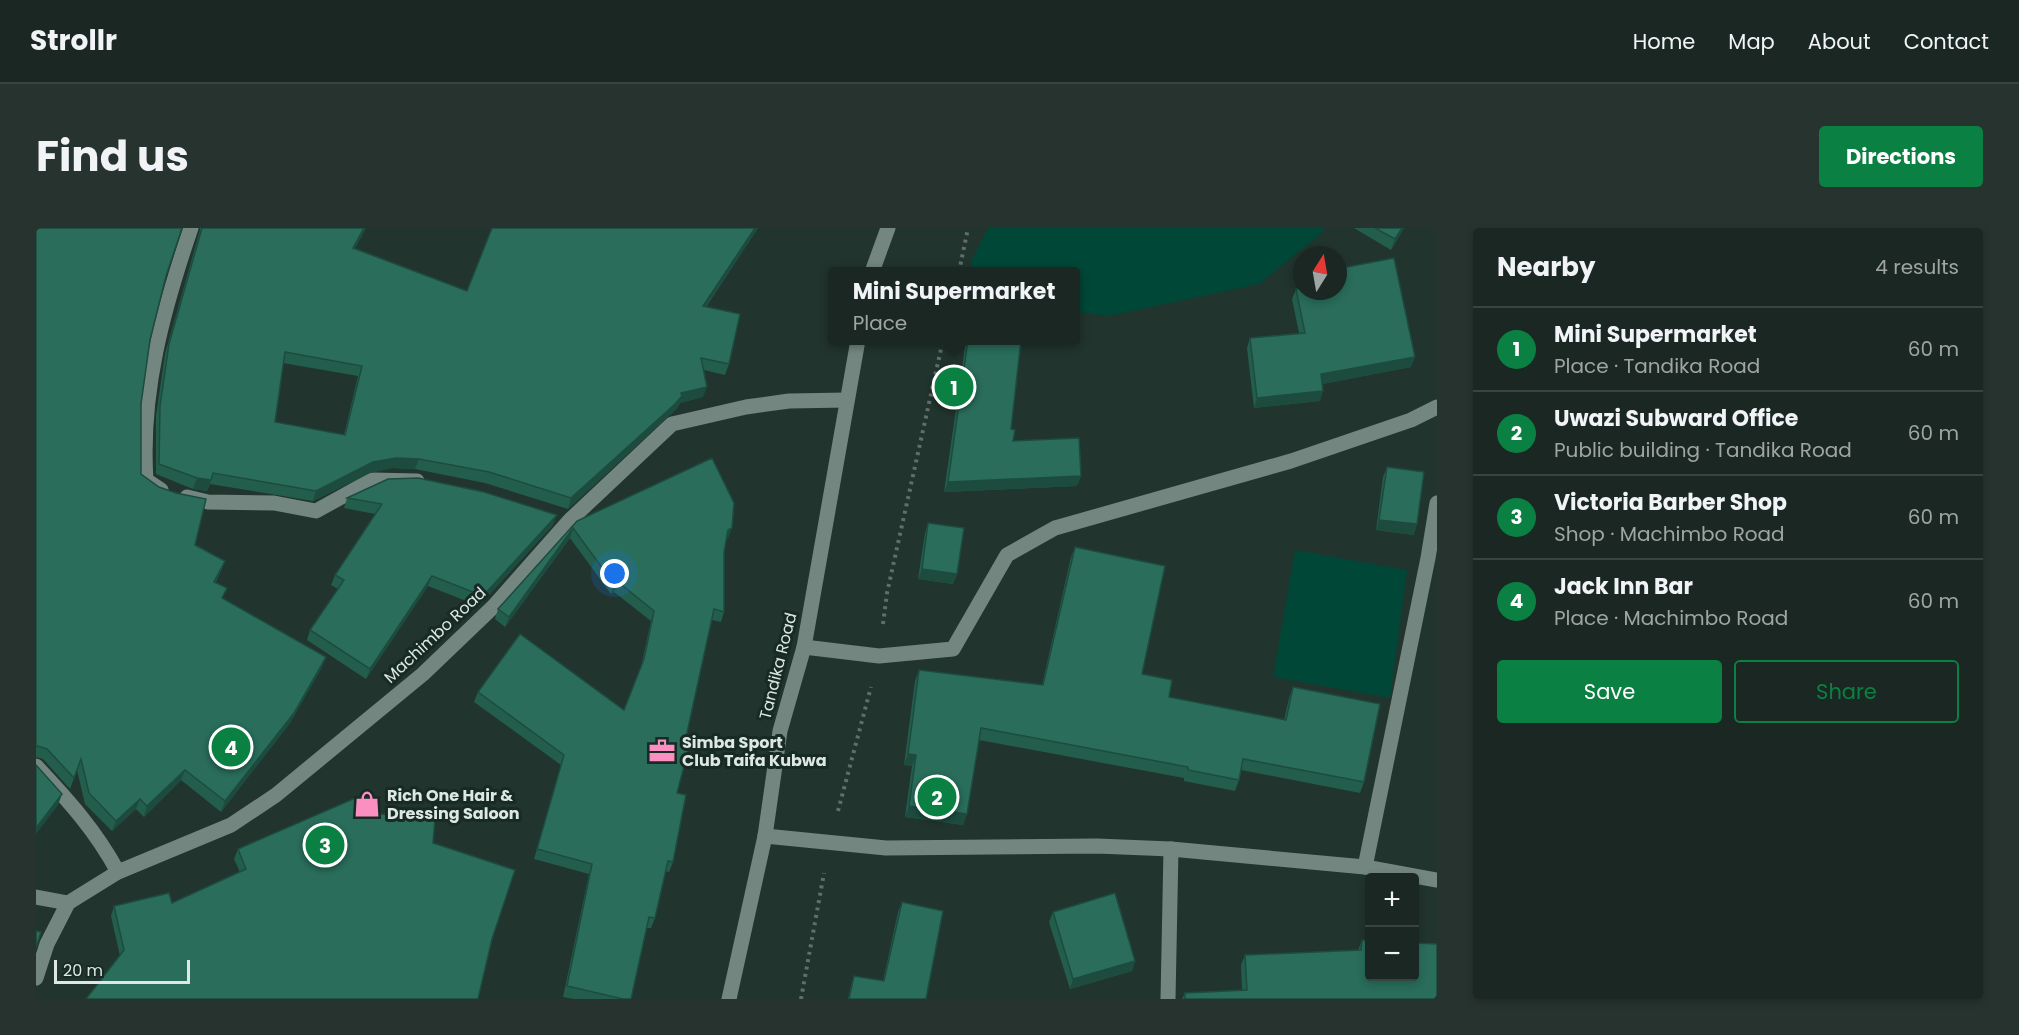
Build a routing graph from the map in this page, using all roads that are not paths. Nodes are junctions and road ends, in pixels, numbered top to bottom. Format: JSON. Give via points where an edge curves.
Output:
{"nodes":[{"id":1,"x":191,"y":228,"type":"edge"},
{"id":2,"x":888,"y":228,"type":"edge"},
{"id":3,"x":874,"y":267,"type":"edge"},
{"id":4,"x":857,"y":345,"type":"edge"},
{"id":5,"x":847,"y":400,"type":"junction"},
{"id":6,"x":1437,"y":407,"type":"edge"},
{"id":7,"x":437,"y":484,"type":"edge"},
{"id":8,"x":1437,"y":503,"type":"edge"},
{"id":9,"x":548,"y":513,"type":"edge"},
{"id":10,"x":570,"y":520,"type":"junction"},
{"id":11,"x":804,"y":647,"type":"junction"},
{"id":12,"x":36,"y":766,"type":"edge"},
{"id":13,"x":765,"y":836,"type":"junction"},
{"id":14,"x":1172,"y":849,"type":"junction"},
{"id":15,"x":1365,"y":867,"type":"junction"},
{"id":16,"x":118,"y":872,"type":"junction"},
{"id":17,"x":1437,"y":880,"type":"edge"},
{"id":18,"x":36,"y":897,"type":"edge"},
{"id":19,"x":68,"y":903,"type":"junction"},
{"id":20,"x":36,"y":978,"type":"edge"},
{"id":21,"x":729,"y":999,"type":"edge"},
{"id":22,"x":1168,"y":999,"type":"edge"}],
"edges":[{"from":1,"to":7,"type":"street","via":[[154,352],[145,431],[146,480],[159,490],[208,502],[274,504],[316,511],[372,480],[394,478]]},
{"from":2,"to":3,"type":"street"},
{"from":4,"to":5,"type":"street","name":"Tandika Road"},
{"from":5,"to":10,"type":"street","name":"Machimbo Road","via":[[779,402],[672,424]]},
{"from":5,"to":11,"type":"street","name":"Tandika Road"},
{"from":6,"to":11,"type":"street","via":[[1411,420],[1291,461],[1055,528],[1007,555],[953,649],[879,656]]},
{"from":8,"to":15,"type":"street"},
{"from":9,"to":10,"type":"street"},
{"from":10,"to":16,"type":"street","name":"Machimbo Road","via":[[494,606],[423,674],[276,795],[231,825]]},
{"from":11,"to":13,"type":"street","name":"Tandika Road","via":[[780,731]]},
{"from":12,"to":16,"type":"street","via":[[79,810]]},
{"from":13,"to":14,"type":"street","via":[[886,848]]},
{"from":13,"to":21,"type":"street","name":"Tandika Road"},
{"from":14,"to":15,"type":"street"},
{"from":14,"to":22,"type":"street"},
{"from":15,"to":17,"type":"street"},
{"from":16,"to":19,"type":"street","name":"Machimbo Road"},
{"from":18,"to":19,"type":"street"},
{"from":19,"to":20,"type":"street","via":[[46,944]]}]}
